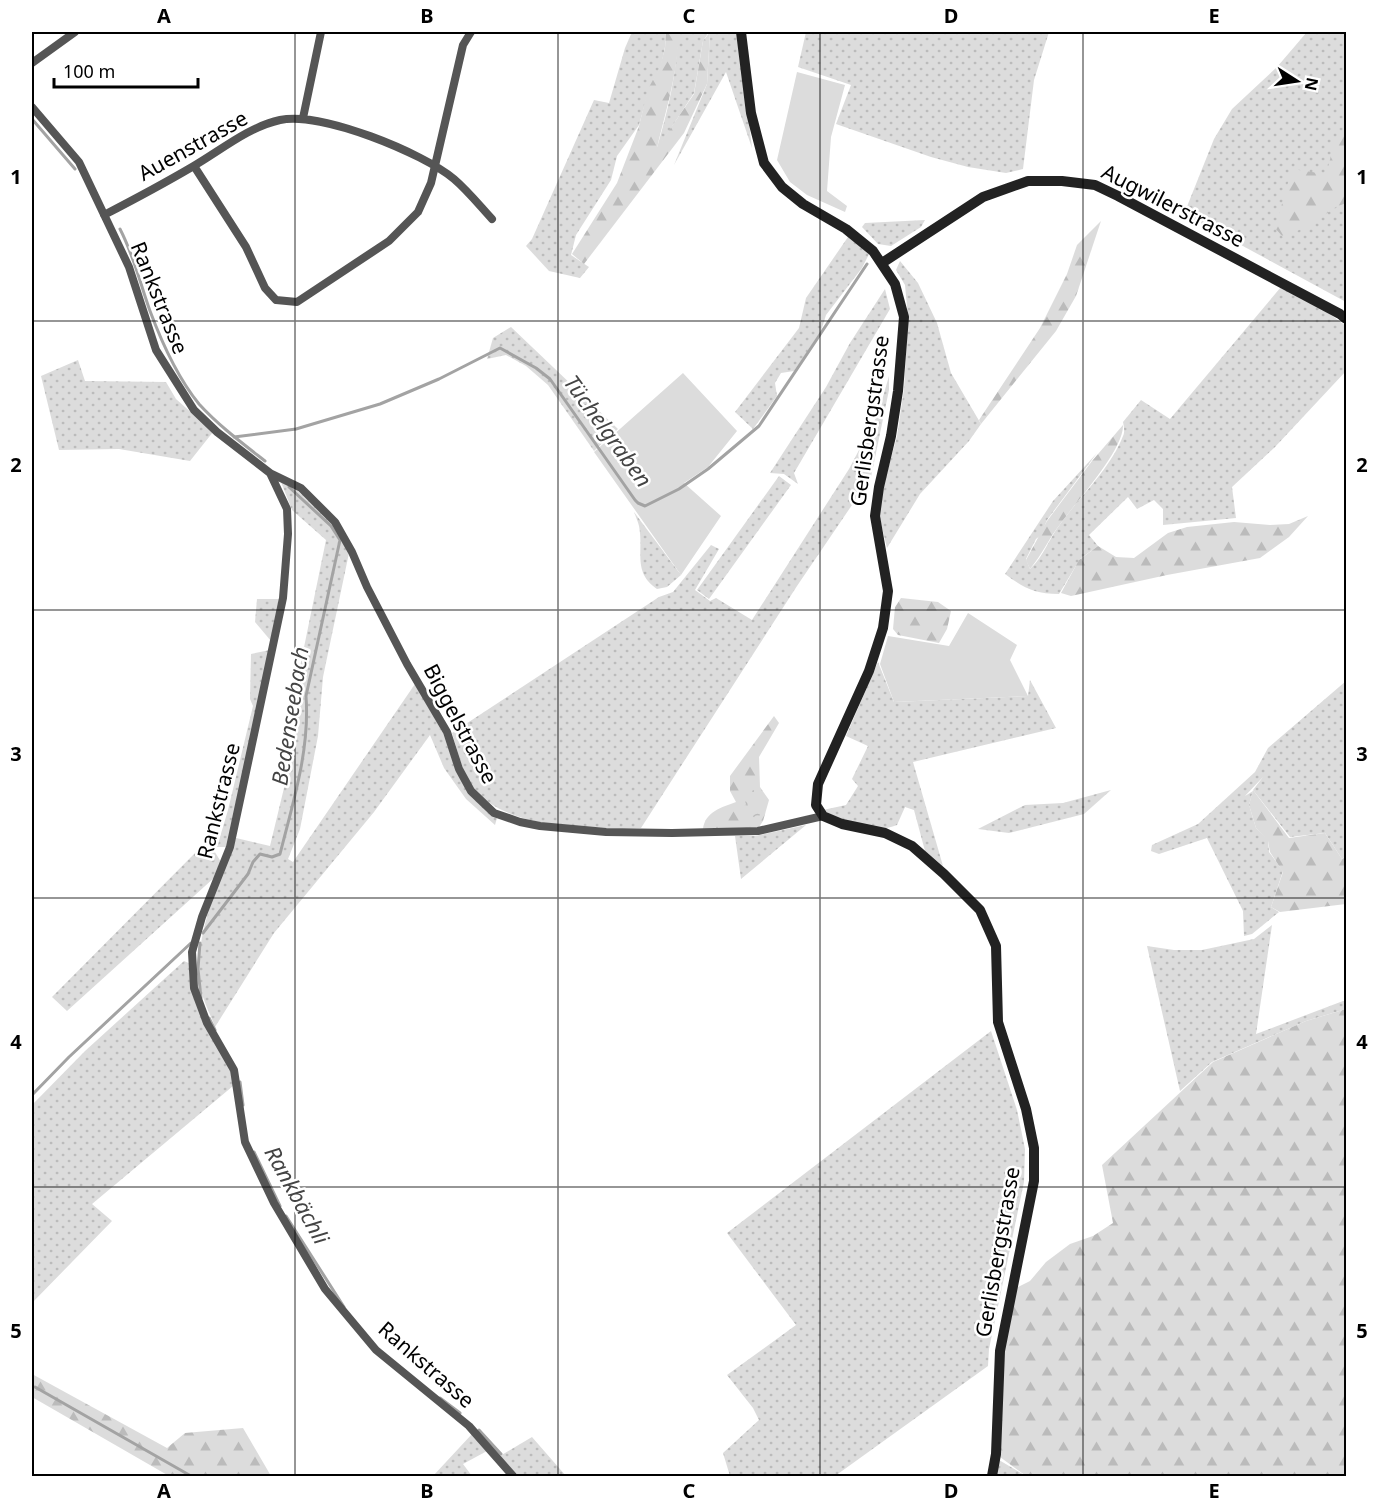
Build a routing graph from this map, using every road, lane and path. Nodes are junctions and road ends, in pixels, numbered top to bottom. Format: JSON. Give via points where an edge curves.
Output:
{"nodes":[{"id":1,"x":75,"y":32,"type":"edge"},
{"id":2,"x":321,"y":32,"type":"edge"},
{"id":3,"x":471,"y":32,"type":"edge"},
{"id":4,"x":741,"y":32,"type":"edge"},
{"id":5,"x":32,"y":63,"type":"edge"},
{"id":6,"x":32,"y":107,"type":"edge"},
{"id":7,"x":303,"y":118,"type":"junction"},
{"id":8,"x":194,"y":166,"type":"junction"},
{"id":9,"x":435,"y":167,"type":"junction"},
{"id":10,"x":104,"y":215,"type":"junction"},
{"id":11,"x":492,"y":219,"type":"dead end"},
{"id":12,"x":882,"y":263,"type":"junction"},
{"id":13,"x":1347,"y":319,"type":"edge"},
{"id":14,"x":270,"y":473,"type":"junction"},
{"id":15,"x":823,"y":816,"type":"junction"},
{"id":16,"x":513,"y":1476,"type":"edge"},
{"id":17,"x":992,"y":1476,"type":"edge"}],
"edges":[{"from":1,"to":5,"type":"street"},
{"from":2,"to":7,"type":"street"},
{"from":3,"to":9,"type":"street","via":[[463,45]]},
{"from":4,"to":12,"type":"street","name":"Gerlisbergstrasse","via":[[750,113],[764,163],[782,188],[846,229]]},
{"from":6,"to":10,"type":"street","name":"Rankstrasse","via":[[79,162]]},
{"from":7,"to":8,"type":"street","name":"Auenstrasse","via":[[270,123]]},
{"from":7,"to":9,"type":"street","name":"Auenstrasse","via":[[335,125]]},
{"from":8,"to":9,"type":"street","via":[[246,247],[265,288],[276,300],[297,302],[389,241],[418,212]]},
{"from":8,"to":10,"type":"street","name":"Auenstrasse"},
{"from":9,"to":11,"type":"street","name":"Auenstrasse","via":[[455,180]]},
{"from":10,"to":14,"type":"street","name":"Rankstrasse","via":[[129,267],[156,350],[194,410]]},
{"from":12,"to":13,"type":"street","name":"Augwilerstrasse","via":[[983,197],[1028,181],[1062,180],[1095,185],[1118,196]]},
{"from":12,"to":15,"type":"street","name":"Gerlisbergstrasse","via":[[895,284],[904,317],[898,391],[875,516],[888,591],[883,628],[868,671],[818,784],[816,805]]},
{"from":14,"to":15,"type":"street","name":"Biggelstrasse","via":[[301,488],[335,522],[407,664],[447,732],[471,791],[494,813],[540,826],[672,833],[758,831]]},
{"from":14,"to":16,"type":"street","name":"Rankstrasse","via":[[287,509],[282,598],[230,847],[192,952],[194,988],[207,1023],[234,1070],[245,1142],[274,1203],[325,1289],[376,1350],[469,1426]]},
{"from":15,"to":17,"type":"street","name":"Gerlisbergstrasse","via":[[885,833],[912,846],[980,910],[996,946],[998,1022],[1026,1109],[1034,1148],[1034,1181],[1000,1351]]}]}
